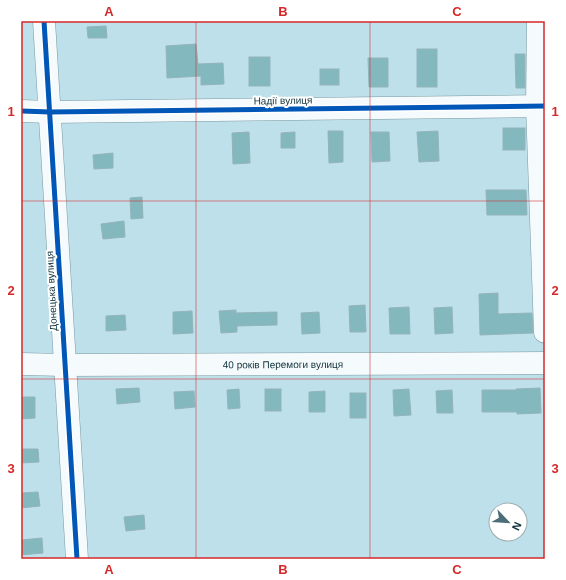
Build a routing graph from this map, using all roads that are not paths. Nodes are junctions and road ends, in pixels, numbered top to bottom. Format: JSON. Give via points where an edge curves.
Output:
{"nodes":[{"id":1,"x":44,"y":21,"type":"edge"},
{"id":2,"x":538,"y":21,"type":"edge"},
{"id":3,"x":541,"y":106,"type":"edge"},
{"id":4,"x":21,"y":111,"type":"edge"},
{"id":5,"x":50,"y":112,"type":"junction"},
{"id":6,"x":545,"y":332,"type":"edge"},
{"id":7,"x":545,"y":363,"type":"edge"},
{"id":8,"x":21,"y":364,"type":"edge"},
{"id":9,"x":65,"y":365,"type":"junction"},
{"id":10,"x":77,"y":559,"type":"edge"}],
"edges":[{"from":1,"to":5,"type":"street","name":"Донецька вулиця"},
{"from":2,"to":3,"type":"street"},
{"from":3,"to":5,"type":"street","name":"Надії вулиця"},
{"from":3,"to":6,"type":"street"},
{"from":4,"to":5,"type":"street","name":"Надії вулиця"},
{"from":5,"to":9,"type":"street","name":"Донецька вулиця"},
{"from":7,"to":9,"type":"street","name":"40 років Перемоги вулиця"},
{"from":8,"to":9,"type":"street","name":"40 років Перемоги вулиця"},
{"from":9,"to":10,"type":"street","name":"Донецька вулиця"}]}
